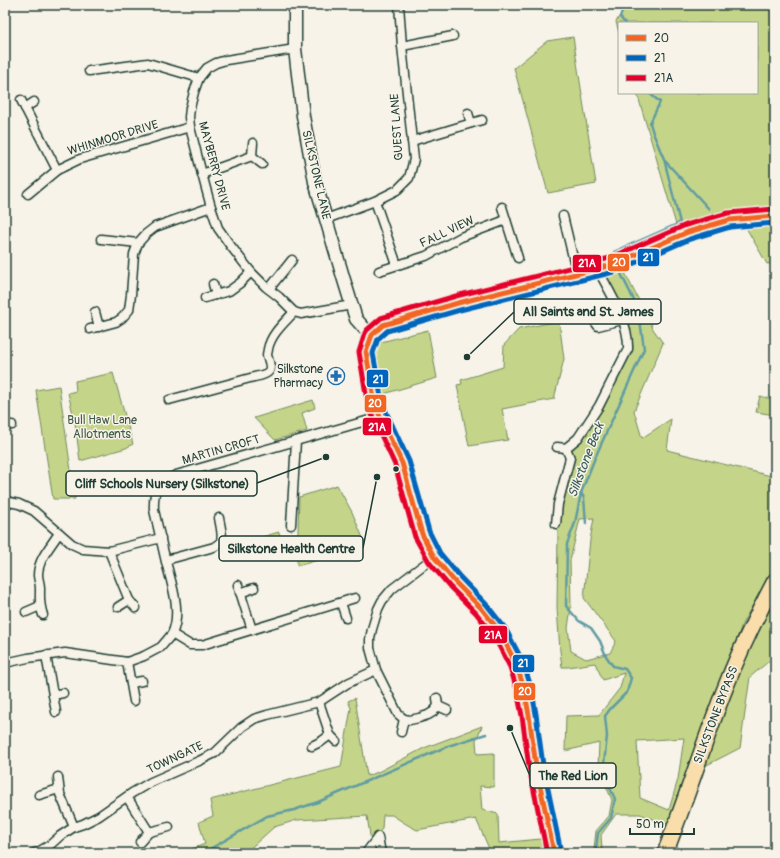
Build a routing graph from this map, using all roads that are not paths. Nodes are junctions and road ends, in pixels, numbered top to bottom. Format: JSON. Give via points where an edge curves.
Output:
{"nodes":[{"id":1,"x":295,"y":5,"type":"edge"},
{"id":2,"x":399,"y":5,"type":"edge"},
{"id":3,"x":441,"y":29,"type":"dead end"},
{"id":4,"x":453,"y":36,"type":"dead end"},
{"id":5,"x":442,"y":38,"type":"junction"},
{"id":6,"x":402,"y":46,"type":"junction"},
{"id":7,"x":295,"y":49,"type":"junction"},
{"id":8,"x":199,"y":78,"type":"junction"},
{"id":9,"x":99,"y":79,"type":"dead end"},
{"id":10,"x":34,"y":102,"type":"dead end"},
{"id":11,"x":468,"y":114,"type":"dead end"},
{"id":12,"x":482,"y":120,"type":"dead end"},
{"id":13,"x":471,"y":123,"type":"junction"},
{"id":14,"x":190,"y":127,"type":"junction"},
{"id":15,"x":412,"y":141,"type":"junction"},
{"id":16,"x":253,"y":143,"type":"dead end"},
{"id":17,"x":252,"y":156,"type":"junction"},
{"id":18,"x":262,"y":164,"type":"dead end"},
{"id":19,"x":57,"y":170,"type":"junction"},
{"id":20,"x":202,"y":174,"type":"junction"},
{"id":21,"x":28,"y":194,"type":"dead end"},
{"id":22,"x":375,"y":201,"type":"junction"},
{"id":23,"x":211,"y":207,"type":"junction"},
{"id":24,"x":502,"y":207,"type":"dead end"},
{"id":25,"x":563,"y":216,"type":"dead end"},
{"id":26,"x":775,"y":216,"type":"edge"},
{"id":27,"x":326,"y":219,"type":"junction"},
{"id":28,"x":506,"y":220,"type":"junction"},
{"id":29,"x":101,"y":239,"type":"dead end"},
{"id":30,"x":138,"y":243,"type":"junction"},
{"id":31,"x":518,"y":258,"type":"dead end"},
{"id":32,"x":292,"y":260,"type":"dead end"},
{"id":33,"x":397,"y":265,"type":"junction"},
{"id":34,"x":597,"y":268,"type":"junction"},
{"id":35,"x":251,"y":272,"type":"junction"},
{"id":36,"x":379,"y":272,"type":"dead end"},
{"id":37,"x":577,"y":274,"type":"junction"},
{"id":38,"x":213,"y":284,"type":"dead end"},
{"id":39,"x":269,"y":289,"type":"junction"},
{"id":40,"x":216,"y":295,"type":"junction"},
{"id":41,"x":205,"y":298,"type":"dead end"},
{"id":42,"x":352,"y":305,"type":"junction"},
{"id":43,"x":95,"y":312,"type":"dead end"},
{"id":44,"x":294,"y":312,"type":"junction"},
{"id":45,"x":622,"y":320,"type":"junction"},
{"id":46,"x":597,"y":326,"type":"dead end"},
{"id":47,"x":99,"y":327,"type":"junction"},
{"id":48,"x":90,"y":329,"type":"dead end"},
{"id":49,"x":372,"y":335,"type":"junction"},
{"id":50,"x":169,"y":400,"type":"dead end"},
{"id":51,"x":380,"y":417,"type":"junction"},
{"id":52,"x":296,"y":441,"type":"junction"},
{"id":53,"x":557,"y":447,"type":"dead end"},
{"id":54,"x":566,"y":448,"type":"junction"},
{"id":55,"x":5,"y":501,"type":"edge"},
{"id":56,"x":292,"y":513,"type":"junction"},
{"id":57,"x":283,"y":514,"type":"dead end"},
{"id":58,"x":219,"y":518,"type":"dead end"},
{"id":59,"x":556,"y":524,"type":"dead end"},
{"id":60,"x":291,"y":525,"type":"dead end"},
{"id":61,"x":59,"y":533,"type":"junction"},
{"id":62,"x":161,"y":538,"type":"junction"},
{"id":63,"x":109,"y":551,"type":"junction"},
{"id":64,"x":434,"y":557,"type":"junction"},
{"id":65,"x":166,"y":560,"type":"junction"},
{"id":66,"x":775,"y":581,"type":"edge"},
{"id":67,"x":238,"y":585,"type":"dead end"},
{"id":68,"x":254,"y":588,"type":"dead end"},
{"id":69,"x":240,"y":594,"type":"junction"},
{"id":70,"x":355,"y":598,"type":"dead end"},
{"id":71,"x":128,"y":600,"type":"junction"},
{"id":72,"x":341,"y":603,"type":"junction"},
{"id":73,"x":40,"y":606,"type":"junction"},
{"id":74,"x":118,"y":607,"type":"dead end"},
{"id":75,"x":136,"y":608,"type":"dead end"},
{"id":76,"x":26,"y":612,"type":"dead end"},
{"id":77,"x":43,"y":616,"type":"dead end"},
{"id":78,"x":346,"y":618,"type":"dead end"},
{"id":79,"x":252,"y":630,"type":"junction"},
{"id":80,"x":172,"y":634,"type":"junction"},
{"id":81,"x":46,"y":655,"type":"junction"},
{"id":82,"x":128,"y":662,"type":"junction"},
{"id":83,"x":5,"y":663,"type":"edge"},
{"id":84,"x":376,"y":670,"type":"junction"},
{"id":85,"x":142,"y":681,"type":"dead end"},
{"id":86,"x":131,"y":683,"type":"junction"},
{"id":87,"x":63,"y":693,"type":"dead end"},
{"id":88,"x":53,"y":694,"type":"junction"},
{"id":89,"x":134,"y":701,"type":"dead end"},
{"id":90,"x":318,"y":702,"type":"junction"},
{"id":91,"x":447,"y":710,"type":"dead end"},
{"id":92,"x":56,"y":712,"type":"dead end"},
{"id":93,"x":404,"y":719,"type":"junction"},
{"id":94,"x":401,"y":732,"type":"dead end"},
{"id":95,"x":312,"y":746,"type":"dead end"},
{"id":96,"x":58,"y":777,"type":"dead end"},
{"id":97,"x":59,"y":789,"type":"junction"},
{"id":98,"x":39,"y":795,"type":"dead end"},
{"id":99,"x":127,"y":797,"type":"junction"},
{"id":100,"x":74,"y":827,"type":"junction"},
{"id":101,"x":169,"y":827,"type":"dead end"},
{"id":102,"x":149,"y":832,"type":"junction"},
{"id":103,"x":140,"y":842,"type":"dead end"},
{"id":104,"x":368,"y":850,"type":"edge"},
{"id":105,"x":34,"y":853,"type":"edge"},
{"id":106,"x":377,"y":853,"type":"edge"},
{"id":107,"x":381,"y":853,"type":"edge"},
{"id":108,"x":554,"y":853,"type":"edge"},
{"id":109,"x":665,"y":853,"type":"edge"}],
"edges":[{"from":1,"to":7,"type":"street","name":"SILKSTONE LANE"},
{"from":2,"to":6,"type":"street","name":"GUEST LANE"},
{"from":3,"to":5,"type":"street"},
{"from":4,"to":5,"type":"street"},
{"from":5,"to":6,"type":"street"},
{"from":6,"to":15,"type":"street","name":"GUEST LANE"},
{"from":7,"to":8,"type":"street","name":"MAYBERRY DRIVE","via":[[216,63],[207,68]]},
{"from":7,"to":27,"type":"street","name":"SILKSTONE LANE","via":[[303,116],[315,182]]},
{"from":8,"to":9,"type":"street","via":[[148,63],[94,71]]},
{"from":8,"to":14,"type":"street","name":"MAYBERRY DRIVE","via":[[190,108]]},
{"from":10,"to":19,"type":"street","via":[[23,104]]},
{"from":11,"to":13,"type":"street"},
{"from":12,"to":13,"type":"street"},
{"from":13,"to":15,"type":"street"},
{"from":14,"to":19,"type":"street","name":"WHINMOOR DRIVE","via":[[80,159]]},
{"from":14,"to":20,"type":"street","name":"MAYBERRY DRIVE"},
{"from":15,"to":22,"type":"street","name":"GUEST LANE","via":[[414,160],[408,178],[397,190]]},
{"from":16,"to":17,"type":"street"},
{"from":17,"to":18,"type":"street"},
{"from":17,"to":20,"type":"street"},
{"from":19,"to":21,"type":"street","name":"WHINMOOR DRIVE"},
{"from":20,"to":23,"type":"street","name":"MAYBERRY DRIVE"},
{"from":22,"to":27,"type":"street","name":"GUEST LANE"},
{"from":22,"to":33,"type":"street"},
{"from":23,"to":30,"type":"street","via":[[155,227]]},
{"from":23,"to":35,"type":"street","name":"MAYBERRY DRIVE","via":[[218,228]]},
{"from":24,"to":28,"type":"street"},
{"from":25,"to":37,"type":"street"},
{"from":26,"to":34,"type":"street","via":[[729,220],[688,232],[612,265]]},
{"from":27,"to":42,"type":"street","name":"SILKSTONE LANE"},
{"from":28,"to":31,"type":"street"},
{"from":28,"to":33,"type":"street","name":"FALL VIEW","via":[[461,237],[426,256]]},
{"from":29,"to":30,"type":"street"},
{"from":30,"to":47,"type":"street","via":[[134,254],[129,310],[116,322]]},
{"from":32,"to":39,"type":"street"},
{"from":33,"to":36,"type":"street","name":"FALL VIEW"},
{"from":34,"to":37,"type":"street"},
{"from":34,"to":45,"type":"street"},
{"from":35,"to":39,"type":"street","name":"MAYBERRY DRIVE"},
{"from":35,"to":40,"type":"street","via":[[234,288]]},
{"from":37,"to":49,"type":"street","via":[[450,305],[383,326]]},
{"from":38,"to":40,"type":"street"},
{"from":39,"to":44,"type":"street","name":"MAYBERRY DRIVE"},
{"from":40,"to":41,"type":"street"},
{"from":42,"to":44,"type":"street","via":[[302,314]]},
{"from":42,"to":49,"type":"street","name":"SILKSTONE LANE","via":[[356,318]]},
{"from":43,"to":47,"type":"street"},
{"from":44,"to":50,"type":"street","via":[[272,338],[267,355],[269,371]]},
{"from":45,"to":46,"type":"street"},
{"from":45,"to":54,"type":"street","via":[[628,349],[599,406],[578,438]]},
{"from":47,"to":48,"type":"street"},
{"from":49,"to":51,"type":"street","via":[[366,352]]},
{"from":51,"to":52,"type":"street","name":"MARTIN CROFT"},
{"from":51,"to":64,"type":"street","via":[[402,462],[422,534]]},
{"from":52,"to":56,"type":"street"},
{"from":52,"to":62,"type":"street","name":"MARTIN CROFT","via":[[166,480],[153,498]]},
{"from":53,"to":54,"type":"street"},
{"from":54,"to":59,"type":"street","via":[[570,458],[558,504]]},
{"from":55,"to":61,"type":"street","via":[[34,511]]},
{"from":56,"to":57,"type":"street"},
{"from":56,"to":60,"type":"street"},
{"from":58,"to":65,"type":"street","via":[[222,535],[220,543],[214,547]]},
{"from":61,"to":63,"type":"street","via":[[83,549]]},
{"from":61,"to":73,"type":"street","via":[[39,566]]},
{"from":62,"to":63,"type":"street"},
{"from":62,"to":65,"type":"street","name":"MARTIN CROFT"},
{"from":63,"to":71,"type":"street"},
{"from":64,"to":84,"type":"street","via":[[392,589],[382,601],[370,639]]},
{"from":64,"to":108,"type":"street","via":[[500,632],[516,664],[524,688],[536,766]]},
{"from":65,"to":80,"type":"street","name":"MARTIN CROFT","via":[[175,597],[176,615]]},
{"from":66,"to":109,"type":"highway","name":"SILKSTONE BYPASS","via":[[726,686]]},
{"from":67,"to":69,"type":"street"},
{"from":68,"to":69,"type":"street"},
{"from":69,"to":79,"type":"street"},
{"from":70,"to":72,"type":"street"},
{"from":71,"to":74,"type":"street"},
{"from":71,"to":75,"type":"street"},
{"from":72,"to":78,"type":"street"},
{"from":72,"to":79,"type":"street"},
{"from":73,"to":76,"type":"street"},
{"from":73,"to":77,"type":"street"},
{"from":79,"to":80,"type":"street","via":[[202,645],[190,645]]},
{"from":80,"to":82,"type":"street","via":[[161,647]]},
{"from":81,"to":82,"type":"street","via":[[65,653]]},
{"from":81,"to":83,"type":"street"},
{"from":81,"to":88,"type":"street"},
{"from":82,"to":86,"type":"street"},
{"from":84,"to":90,"type":"street","name":"TOWNGATE","via":[[348,683]]},
{"from":84,"to":93,"type":"street","via":[[398,714]]},
{"from":85,"to":86,"type":"street"},
{"from":86,"to":89,"type":"street"},
{"from":87,"to":88,"type":"street"},
{"from":88,"to":92,"type":"street"},
{"from":90,"to":95,"type":"street","via":[[333,738]]},
{"from":90,"to":99,"type":"street","name":"TOWNGATE","via":[[254,719],[215,753],[151,782]]},
{"from":91,"to":93,"type":"street","via":[[438,702],[433,712],[423,717]]},
{"from":93,"to":94,"type":"street"},
{"from":96,"to":97,"type":"street"},
{"from":97,"to":98,"type":"street"},
{"from":97,"to":100,"type":"street"},
{"from":99,"to":100,"type":"street","name":"TOWNGATE","via":[[99,816]]},
{"from":99,"to":102,"type":"street"},
{"from":100,"to":105,"type":"street","name":"TOWNGATE","via":[[50,845]]},
{"from":101,"to":102,"type":"street"},
{"from":102,"to":103,"type":"street"},
{"from":104,"to":106,"type":"street"},
{"from":104,"to":107,"type":"street","via":[[378,837]]}]}
